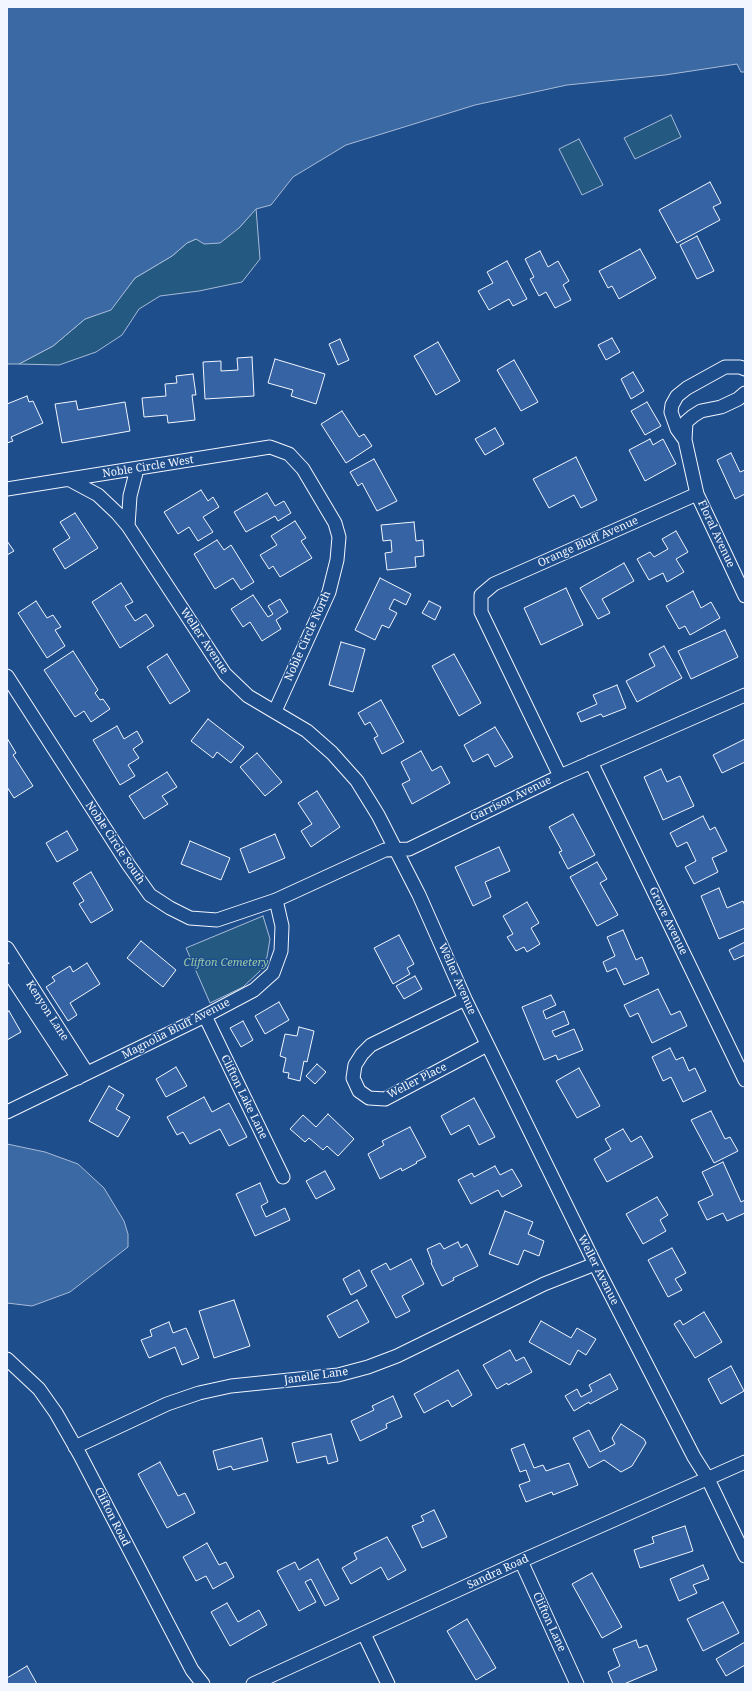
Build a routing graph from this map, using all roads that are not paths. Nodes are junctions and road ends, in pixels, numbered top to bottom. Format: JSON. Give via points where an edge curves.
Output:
{"nodes":[{"id":1,"x":745,"y":369,"type":"edge"},
{"id":2,"x":745,"y":393,"type":"edge"},
{"id":3,"x":685,"y":440,"type":"junction"},
{"id":4,"x":289,"y":454,"type":"joint"},
{"id":5,"x":137,"y":469,"type":"junction"},
{"id":6,"x":70,"y":480,"type":"junction"},
{"id":7,"x":7,"y":489,"type":"edge"},
{"id":8,"x":697,"y":494,"type":"junction"},
{"id":9,"x":128,"y":526,"type":"junction"},
{"id":10,"x":745,"y":596,"type":"edge"},
{"id":11,"x":7,"y":676,"type":"edge"},
{"id":12,"x":745,"y":695,"type":"edge"},
{"id":13,"x":275,"y":711,"type":"junction"},
{"id":14,"x":592,"y":762,"type":"junction"},
{"id":15,"x":560,"y":776,"type":"junction"},
{"id":16,"x":396,"y":849,"type":"junction"},
{"id":17,"x":276,"y":900,"type":"junction"},
{"id":18,"x":7,"y":948,"type":"edge"},
{"id":19,"x":7,"y":970,"type":"edge"},
{"id":20,"x":465,"y":999,"type":"junction"},
{"id":21,"x":205,"y":1016,"type":"junction"},
{"id":22,"x":488,"y":1045,"type":"junction"},
{"id":23,"x":82,"y":1076,"type":"junction"},
{"id":24,"x":745,"y":1080,"type":"edge"},
{"id":25,"x":7,"y":1112,"type":"edge"},
{"id":26,"x":283,"y":1177,"type":"dead end"},
{"id":27,"x":595,"y":1264,"type":"junction"},
{"id":28,"x":7,"y":1359,"type":"edge"},
{"id":29,"x":75,"y":1446,"type":"junction"},
{"id":30,"x":745,"y":1462,"type":"edge"},
{"id":31,"x":708,"y":1479,"type":"junction"},
{"id":32,"x":745,"y":1556,"type":"edge"},
{"id":33,"x":521,"y":1561,"type":"junction"},
{"id":34,"x":364,"y":1634,"type":"junction"},
{"id":35,"x":203,"y":1684,"type":"edge"},
{"id":36,"x":253,"y":1684,"type":"edge"},
{"id":37,"x":388,"y":1684,"type":"edge"},
{"id":38,"x":577,"y":1684,"type":"edge"}],
"edges":[{"from":1,"to":3,"type":"street","via":[[725,368],[677,396],[671,412]]},
{"from":2,"to":3,"type":"street","via":[[721,407],[701,411],[692,416],[686,422]]},
{"from":3,"to":8,"type":"street","name":"Floral Avenue"},
{"from":4,"to":5,"type":"street","name":"Noble Circle West","via":[[270,447]]},
{"from":4,"to":13,"type":"street","name":"Noble Circle North","via":[[303,469],[335,523],[339,537],[337,560],[329,592]]},
{"from":5,"to":6,"type":"street","name":"Noble Circle West"},
{"from":5,"to":9,"type":"street","via":[[130,496]]},
{"from":6,"to":7,"type":"street","name":"Noble Circle West"},
{"from":6,"to":9,"type":"street","name":"Weller Avenue","via":[[98,495]]},
{"from":8,"to":10,"type":"street","name":"Floral Avenue"},
{"from":8,"to":15,"type":"street","name":"Orange Bluff Avenue","via":[[494,584],[481,595],[481,612]]},
{"from":9,"to":13,"type":"street","name":"Weller Avenue","via":[[226,674],[248,696]]},
{"from":11,"to":17,"type":"street","name":"Noble Circle South","via":[[150,895],[190,918],[217,920]]},
{"from":12,"to":14,"type":"street","name":"Garrison Avenue"},
{"from":13,"to":16,"type":"street","name":"Weller Avenue","via":[[307,731],[358,781]]},
{"from":14,"to":15,"type":"street","name":"Garrison Avenue"},
{"from":14,"to":24,"type":"street","name":"Grove Avenue"},
{"from":15,"to":16,"type":"street","name":"Garrison Avenue","via":[[409,849]]},
{"from":16,"to":17,"type":"street","name":"Garrison Avenue","via":[[384,850]]},
{"from":16,"to":20,"type":"street","name":"Weller Avenue"},
{"from":17,"to":21,"type":"street","name":"Magnolia Bluff Avenue","via":[[282,926],[281,951],[272,973],[254,990]]},
{"from":18,"to":23,"type":"street","name":"Kenyon Lane"},
{"from":19,"to":23,"type":"street"},
{"from":20,"to":22,"type":"street","name":"Weller Avenue"},
{"from":20,"to":22,"type":"street","name":"Weller Place","via":[[371,1045],[355,1065],[353,1078],[359,1091],[369,1098],[385,1099]]},
{"from":21,"to":23,"type":"street","name":"Magnolia Bluff Avenue"},
{"from":21,"to":26,"type":"street","name":"Clifton Lake Lane"},
{"from":22,"to":27,"type":"street","name":"Weller Avenue"},
{"from":23,"to":25,"type":"street","name":"Magnolia Bluff Avenue"},
{"from":27,"to":29,"type":"street","name":"Janelle Lane","via":[[544,1284],[398,1356],[368,1367],[338,1376],[232,1386],[199,1393],[167,1404]]},
{"from":27,"to":31,"type":"street","name":"Weller Avenue","via":[[694,1457]]},
{"from":28,"to":29,"type":"street","name":"Clifton Road","via":[[38,1389]]},
{"from":29,"to":35,"type":"street","name":"Clifton Road","via":[[192,1670]]},
{"from":30,"to":31,"type":"street","name":"Sandra Road"},
{"from":31,"to":32,"type":"street","name":"Weller Avenue"},
{"from":31,"to":33,"type":"street","name":"Sandra Road"},
{"from":33,"to":34,"type":"street","name":"Sandra Road"},
{"from":33,"to":38,"type":"street","name":"Clifton Lane"},
{"from":34,"to":36,"type":"street","name":"Sandra Road"},
{"from":34,"to":37,"type":"street"}]}
